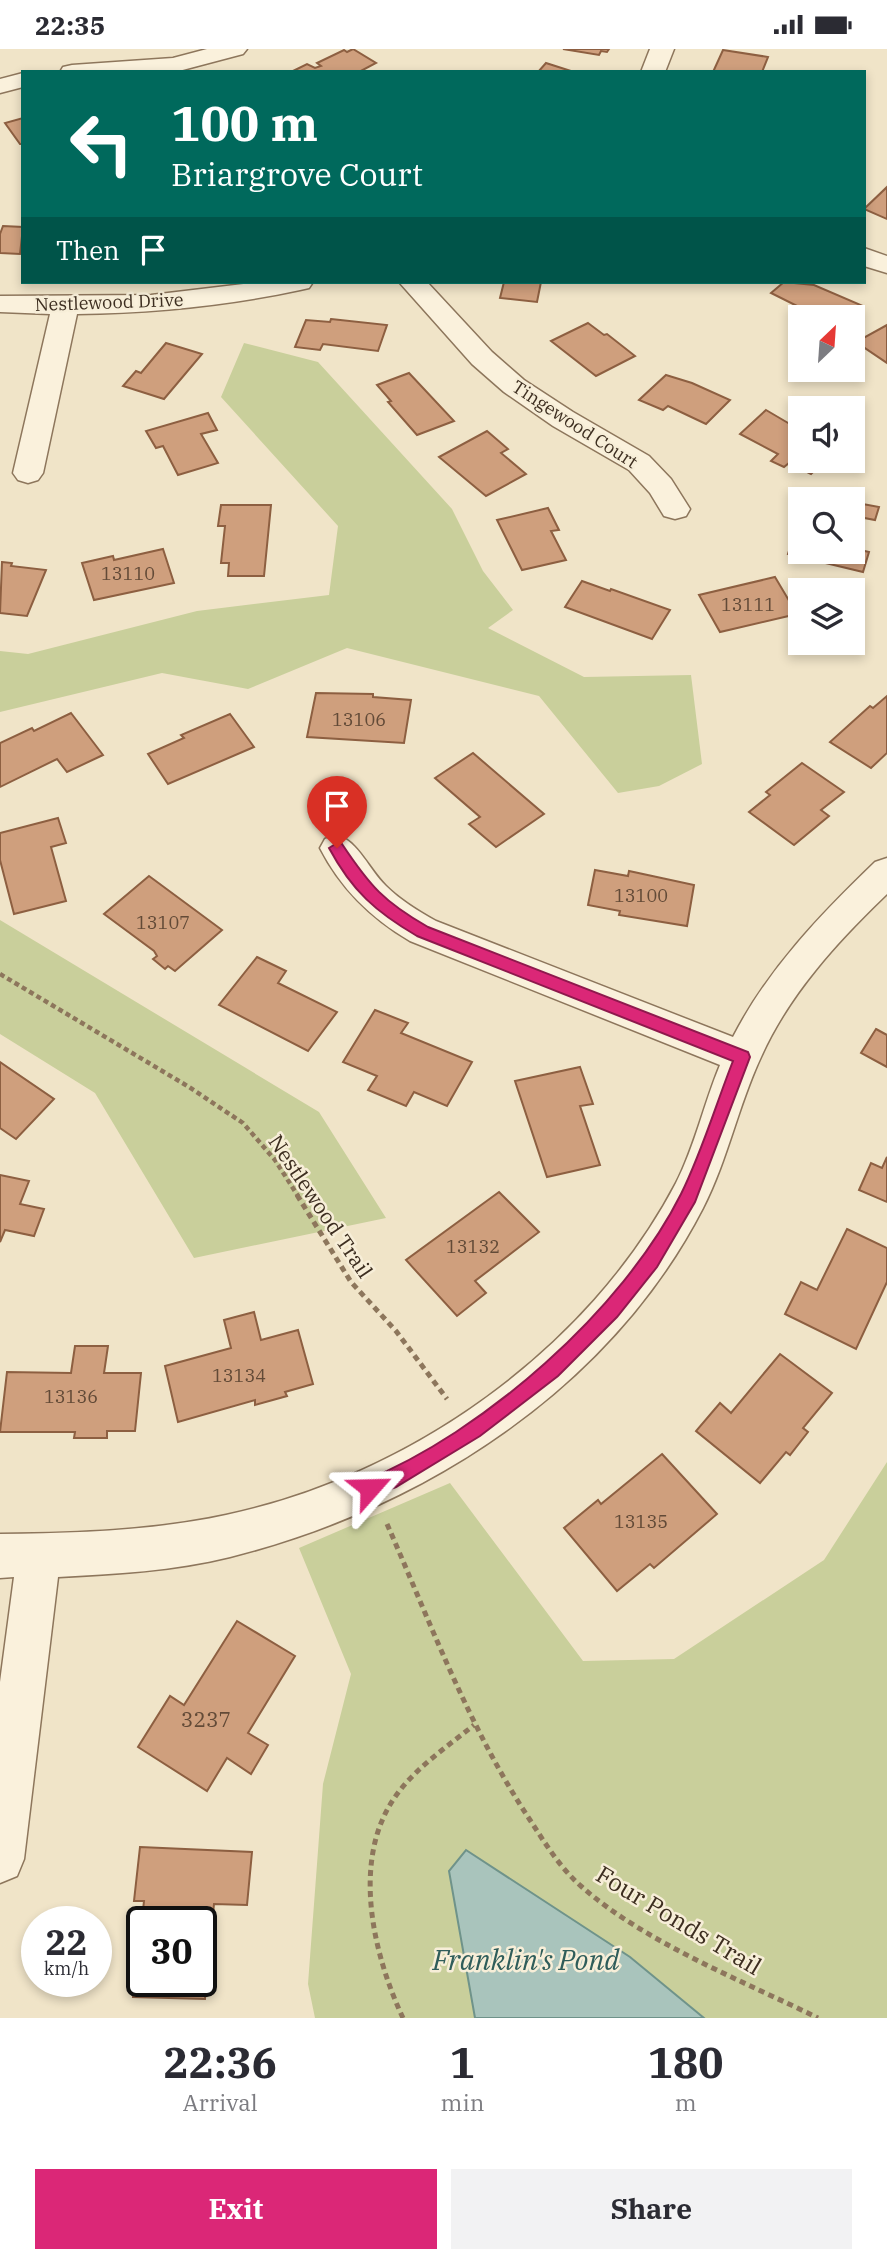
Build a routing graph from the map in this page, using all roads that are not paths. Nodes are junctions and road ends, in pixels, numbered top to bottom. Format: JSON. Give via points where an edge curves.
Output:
{"nodes":[{"id":1,"x":235,"y":49,"type":"edge"},
{"id":2,"x":662,"y":49,"type":"edge"},
{"id":3,"x":101,"y":70,"type":"edge"},
{"id":4,"x":654,"y":70,"type":"edge"},
{"id":5,"x":21,"y":81,"type":"edge"},
{"id":6,"x":0,"y":86,"type":"edge"},
{"id":7,"x":866,"y":256,"type":"edge"},
{"id":8,"x":887,"y":265,"type":"edge"},
{"id":9,"x":289,"y":284,"type":"edge"},
{"id":10,"x":414,"y":284,"type":"edge"},
{"id":11,"x":0,"y":304,"type":"edge"},
{"id":12,"x":65,"y":306,"type":"junction"},
{"id":13,"x":28,"y":473,"type":"dead end"},
{"id":14,"x":675,"y":509,"type":"dead end"},
{"id":15,"x":337,"y":848,"type":"dead end"},
{"id":16,"x":887,"y":872,"type":"edge"},
{"id":17,"x":742,"y":1057,"type":"junction"},
{"id":18,"x":19,"y":1555,"type":"edge"},
{"id":19,"x":0,"y":1859,"type":"edge"}],
"edges":[{"from":1,"to":3,"type":"street","via":[[173,65]]},
{"from":2,"to":4,"type":"street"},
{"from":5,"to":6,"type":"street"},
{"from":7,"to":8,"type":"street"},
{"from":9,"to":12,"type":"street","name":"Nestlewood Drive","via":[[143,305]]},
{"from":10,"to":14,"type":"street","name":"Tingewood Court","via":[[514,386],[639,463]]},
{"from":11,"to":12,"type":"street","name":"Nestlewood Drive"},
{"from":12,"to":13,"type":"street"},
{"from":15,"to":17,"type":"street","via":[[359,883],[389,912],[423,931]]},
{"from":16,"to":17,"type":"street","via":[[813,946],[773,999]]},
{"from":17,"to":18,"type":"street","via":[[689,1197],[650,1261],[611,1311],[551,1370],[473,1430],[389,1481],[228,1536],[141,1550]]},
{"from":18,"to":19,"type":"street"}]}
